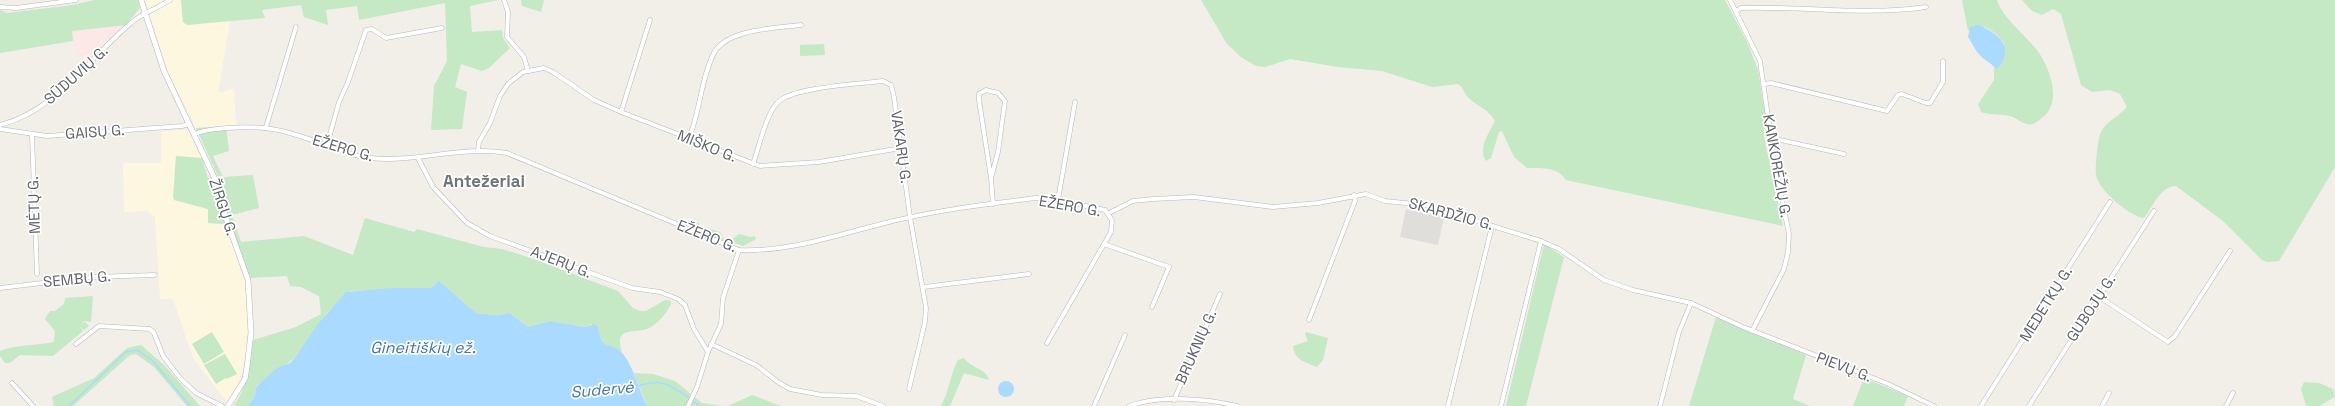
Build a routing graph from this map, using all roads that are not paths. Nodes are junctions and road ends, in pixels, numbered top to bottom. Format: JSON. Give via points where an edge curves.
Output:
{"nodes":[{"id":1,"x":76,"y":0,"type":"edge"},
{"id":2,"x":141,"y":0,"type":"edge"},
{"id":3,"x":170,"y":0,"type":"edge"},
{"id":4,"x":504,"y":0,"type":"edge"},
{"id":5,"x":1730,"y":0,"type":"edge"},
{"id":6,"x":0,"y":7,"type":"edge"},
{"id":7,"x":1926,"y":7,"type":"dead end"},
{"id":8,"x":1736,"y":11,"type":"junction"},
{"id":9,"x":145,"y":14,"type":"junction"},
{"id":10,"x":650,"y":20,"type":"dead end"},
{"id":11,"x":801,"y":25,"type":"dead end"},
{"id":12,"x":296,"y":27,"type":"dead end"},
{"id":13,"x":442,"y":28,"type":"dead end"},
{"id":14,"x":1943,"y":61,"type":"dead end"},
{"id":15,"x":528,"y":71,"type":"junction"},
{"id":16,"x":1764,"y":84,"type":"junction"},
{"id":17,"x":1075,"y":102,"type":"dead end"},
{"id":18,"x":621,"y":112,"type":"junction"},
{"id":19,"x":190,"y":124,"type":"junction"},
{"id":20,"x":0,"y":125,"type":"edge"},
{"id":21,"x":266,"y":127,"type":"junction"},
{"id":22,"x":0,"y":130,"type":"edge"},
{"id":23,"x":195,"y":134,"type":"junction"},
{"id":24,"x":32,"y":135,"type":"junction"},
{"id":25,"x":689,"y":138,"type":"junction"},
{"id":26,"x":1771,"y":138,"type":"junction"},
{"id":27,"x":327,"y":145,"type":"junction"},
{"id":28,"x":901,"y":148,"type":"junction"},
{"id":29,"x":478,"y":150,"type":"junction"},
{"id":30,"x":1844,"y":154,"type":"dead end"},
{"id":31,"x":418,"y":158,"type":"junction"},
{"id":32,"x":753,"y":164,"type":"junction"},
{"id":33,"x":992,"y":178,"type":"junction"},
{"id":34,"x":1354,"y":195,"type":"junction"},
{"id":35,"x":1058,"y":200,"type":"junction"},
{"id":36,"x":2110,"y":202,"type":"dead end"},
{"id":37,"x":993,"y":204,"type":"junction"},
{"id":38,"x":2154,"y":211,"type":"dead end"},
{"id":39,"x":1109,"y":213,"type":"junction"},
{"id":40,"x":910,"y":217,"type":"junction"},
{"id":41,"x":1492,"y":226,"type":"junction"},
{"id":42,"x":1541,"y":241,"type":"junction"},
{"id":43,"x":1104,"y":244,"type":"junction"},
{"id":44,"x":739,"y":250,"type":"junction"},
{"id":45,"x":2230,"y":251,"type":"dead end"},
{"id":46,"x":37,"y":274,"type":"dead end"},
{"id":47,"x":1029,"y":274,"type":"dead end"},
{"id":48,"x":155,"y":275,"type":"dead end"},
{"id":49,"x":924,"y":287,"type":"junction"},
{"id":50,"x":0,"y":288,"type":"edge"},
{"id":51,"x":1220,"y":294,"type":"dead end"},
{"id":52,"x":2098,"y":296,"type":"junction"},
{"id":53,"x":1690,"y":302,"type":"junction"},
{"id":54,"x":1152,"y":307,"type":"dead end"},
{"id":55,"x":1309,"y":320,"type":"dead end"},
{"id":56,"x":1752,"y":331,"type":"junction"},
{"id":57,"x":1125,"y":336,"type":"dead end"},
{"id":58,"x":1047,"y":343,"type":"dead end"},
{"id":59,"x":76,"y":344,"type":"dead end"},
{"id":60,"x":711,"y":344,"type":"junction"},
{"id":61,"x":708,"y":352,"type":"junction"},
{"id":62,"x":12,"y":383,"type":"dead end"},
{"id":63,"x":909,"y":389,"type":"dead end"},
{"id":64,"x":2233,"y":392,"type":"dead end"},
{"id":65,"x":2109,"y":393,"type":"dead end"},
{"id":66,"x":1174,"y":400,"type":"junction"},
{"id":67,"x":32,"y":406,"type":"edge"},
{"id":68,"x":222,"y":406,"type":"edge"},
{"id":69,"x":228,"y":406,"type":"edge"},
{"id":70,"x":688,"y":406,"type":"edge"},
{"id":71,"x":883,"y":406,"type":"edge"},
{"id":72,"x":1094,"y":406,"type":"edge"},
{"id":73,"x":1129,"y":406,"type":"edge"},
{"id":74,"x":1237,"y":406,"type":"edge"},
{"id":75,"x":1448,"y":406,"type":"edge"},
{"id":76,"x":1501,"y":406,"type":"edge"},
{"id":77,"x":1660,"y":406,"type":"edge"},
{"id":78,"x":1934,"y":406,"type":"edge"},
{"id":79,"x":1981,"y":406,"type":"edge"},
{"id":80,"x":2029,"y":406,"type":"edge"},
{"id":81,"x":2102,"y":406,"type":"edge"},
{"id":82,"x":2226,"y":406,"type":"edge"}],
"edges":[{"from":1,"to":6,"type":"street","via":[[16,8]]},
{"from":2,"to":9,"type":"street","name":"ŽIRGŲ G."},
{"from":3,"to":9,"type":"street","name":"SŪDUVIŲ G."},
{"from":4,"to":15,"type":"street","via":[[508,12],[506,37],[524,57]]},
{"from":5,"to":8,"type":"street","name":"KANKORĖŽIŲ G."},
{"from":7,"to":8,"type":"street","via":[[1891,12],[1782,7],[1741,8]]},
{"from":8,"to":16,"type":"street","name":"KANKORĖŽIŲ G.","via":[[1758,54]]},
{"from":9,"to":19,"type":"street","name":"ŽIRGŲ G.","via":[[164,71]]},
{"from":9,"to":20,"type":"street","name":"SŪDUVIŲ G.","via":[[132,22],[47,102],[28,114]]},
{"from":10,"to":18,"type":"street"},
{"from":11,"to":25,"type":"street","via":[[754,31],[728,40],[717,48]]},
{"from":12,"to":21,"type":"street"},
{"from":13,"to":27,"type":"street","via":[[386,38],[372,29],[366,30],[339,102]]},
{"from":14,"to":16,"type":"street","via":[[1943,82],[1930,103],[1902,94],[1898,95],[1887,111],[1771,83]]},
{"from":15,"to":18,"type":"street","name":"MIŠKO G.","via":[[548,69],[575,88]]},
{"from":15,"to":29,"type":"street","name":"MIŠKO G.","via":[[513,78],[504,89],[479,142]]},
{"from":16,"to":26,"type":"street","name":"KANKORĖŽIŲ G."},
{"from":17,"to":35,"type":"street"},
{"from":18,"to":25,"type":"street","name":"MIŠKO G."},
{"from":19,"to":23,"type":"street","name":"ŽIRGŲ G."},
{"from":19,"to":24,"type":"street","name":"GAISŲ G."},
{"from":21,"to":23,"type":"street","name":"EŽERO G.","via":[[213,129]]},
{"from":21,"to":27,"type":"street","name":"EŽERO G."},
{"from":22,"to":24,"type":"street","name":"GAISŲ G."},
{"from":23,"to":69,"type":"street","name":"ŽIRGŲ G.","via":[[215,179],[248,284],[251,333],[247,367],[244,379]]},
{"from":24,"to":46,"type":"street","name":"MĖTŲ G."},
{"from":25,"to":32,"type":"street","name":"MIŠKO G."},
{"from":26,"to":30,"type":"street"},
{"from":26,"to":56,"type":"street","name":"KANKORĖŽIŲ G.","via":[[1774,166],[1789,234],[1788,252],[1784,269]]},
{"from":27,"to":31,"type":"street","name":"EŽERO G.","via":[[371,158]]},
{"from":28,"to":32,"type":"street","name":"MIŠKO G.","via":[[819,162],[765,167]]},
{"from":28,"to":32,"type":"street","name":"VAKARŲ G.","via":[[891,86],[886,82],[877,82],[811,90],[793,94],[779,101],[765,128]]},
{"from":28,"to":40,"type":"street","name":"VAKARŲ G."},
{"from":29,"to":31,"type":"street","name":"EŽERO G."},
{"from":29,"to":44,"type":"street","name":"EŽERO G.","via":[[501,152],[520,158]]},
{"from":31,"to":61,"type":"street","name":"AJERŲ G.","via":[[433,187],[467,223],[490,236],[632,288],[660,292],[678,299],[685,306],[694,329]]},
{"from":33,"to":33,"type":"street","via":[[1001,138],[1005,101],[998,93],[986,90],[979,94],[979,100]]},
{"from":33,"to":37,"type":"street"},
{"from":34,"to":39,"type":"street","name":"SKARDŽIO G.","via":[[1318,203],[1273,207],[1194,197],[1153,198],[1133,201]]},
{"from":34,"to":41,"type":"street","name":"SKARDŽIO G.","via":[[1366,194],[1385,201],[1413,202]]},
{"from":34,"to":55,"type":"street","via":[[1352,207]]},
{"from":35,"to":37,"type":"street","name":"EŽERO G.","via":[[1036,198]]},
{"from":35,"to":39,"type":"street","name":"EŽERO G."},
{"from":36,"to":79,"type":"street","name":"MEDETKŲ G."},
{"from":37,"to":40,"type":"street","name":"EŽERO G."},
{"from":38,"to":52,"type":"street","name":"GUBOJŲ G."},
{"from":39,"to":43,"type":"street","name":"EŽERO G.","via":[[1112,228]]},
{"from":40,"to":44,"type":"street","name":"EŽERO G.","via":[[806,245],[763,251]]},
{"from":40,"to":49,"type":"street","name":"VAKARŲ G."},
{"from":41,"to":42,"type":"street","name":"SKARDŽIO G."},
{"from":41,"to":75,"type":"street"},
{"from":42,"to":53,"type":"street","name":"SKARDŽIO G.","via":[[1559,249],[1604,280],[1633,290]]},
{"from":42,"to":76,"type":"street"},
{"from":43,"to":54,"type":"street","via":[[1169,267]]},
{"from":43,"to":58,"type":"street","name":"EŽERO G."},
{"from":44,"to":60,"type":"street","via":[[723,298],[721,324]]},
{"from":45,"to":52,"type":"street","via":[[2175,336],[2168,342]]},
{"from":47,"to":49,"type":"street"},
{"from":48,"to":50,"type":"street","name":"SEMBŲ G.","via":[[92,277]]},
{"from":49,"to":63,"type":"street","name":"VAKARŲ G.","via":[[925,322]]},
{"from":51,"to":66,"type":"street","name":"BRUKNIŲ G."},
{"from":52,"to":80,"type":"street","name":"GUBOJŲ G."},
{"from":53,"to":56,"type":"street","name":"SKARDŽIO G."},
{"from":53,"to":77,"type":"street","via":[[1679,332]]},
{"from":56,"to":78,"type":"street","name":"PIEVŲ G.","via":[[1886,384]]},
{"from":57,"to":72,"type":"street"},
{"from":59,"to":68,"type":"street","via":[[99,326],[150,329],[163,356],[180,378],[196,393]]},
{"from":60,"to":61,"type":"street"},
{"from":60,"to":71,"type":"street","via":[[756,365],[790,389],[822,395],[856,396]]},
{"from":61,"to":70,"type":"street"},
{"from":62,"to":67,"type":"street"},
{"from":64,"to":82,"type":"street"},
{"from":65,"to":81,"type":"street"},
{"from":66,"to":73,"type":"street","via":[[1148,400]]},
{"from":66,"to":74,"type":"street","via":[[1200,400]]}]}
